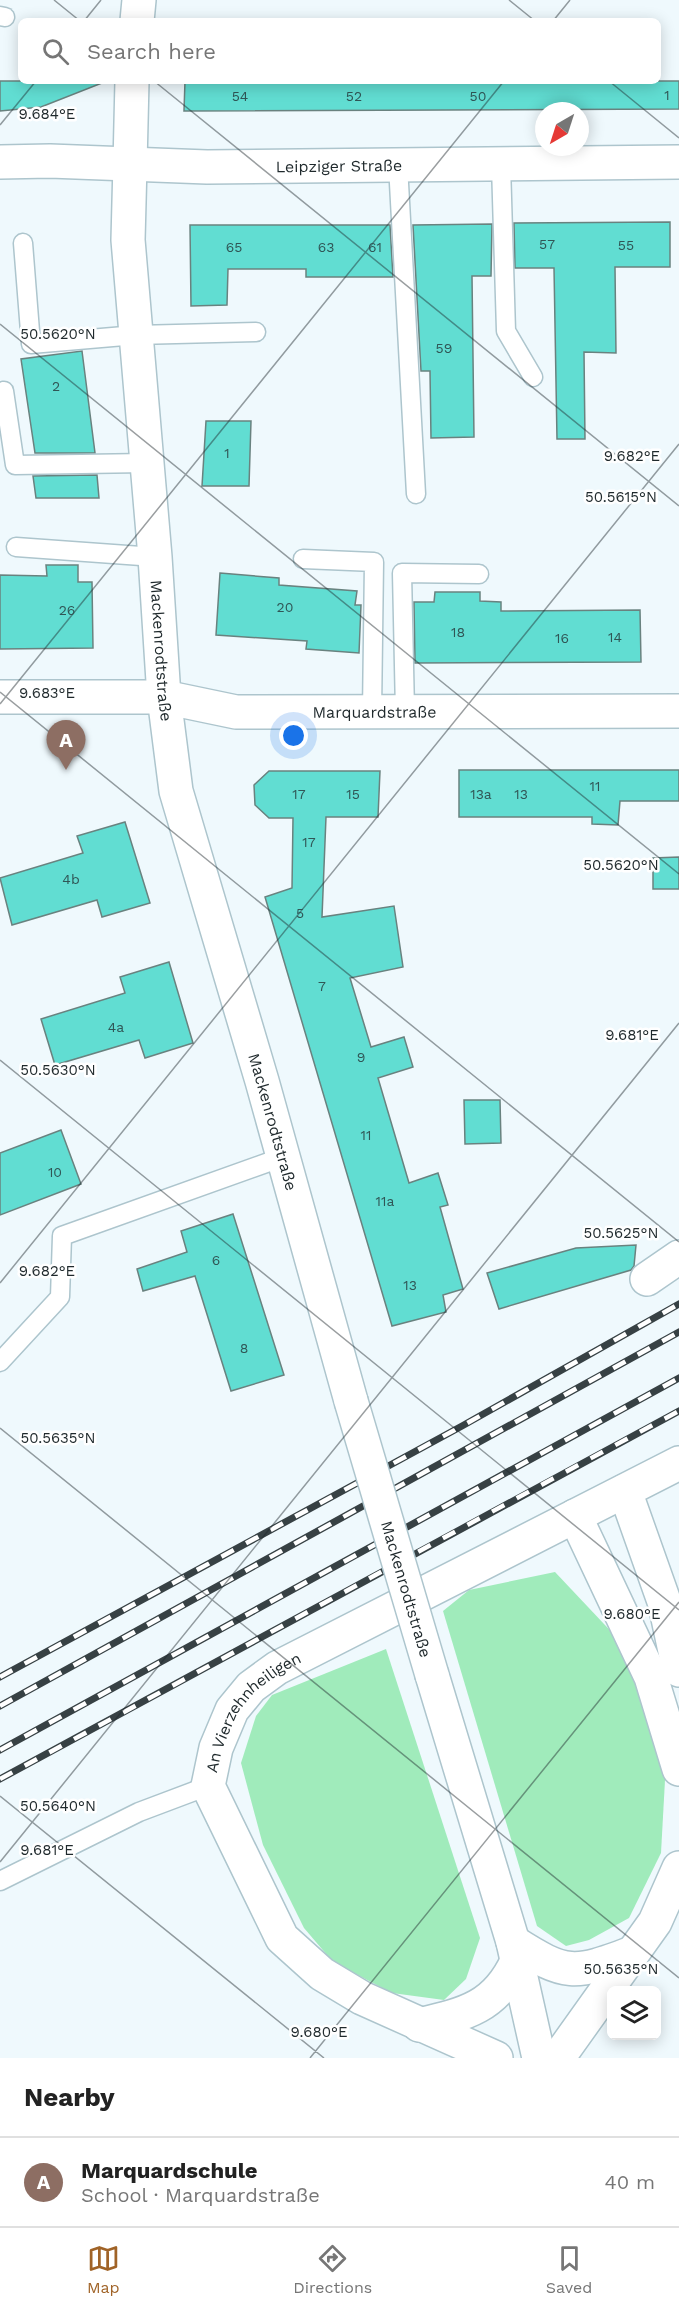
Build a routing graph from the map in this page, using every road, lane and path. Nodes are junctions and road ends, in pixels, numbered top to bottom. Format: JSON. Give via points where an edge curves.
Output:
{"nodes":[{"id":1,"x":140,"y":0,"type":"edge"},
{"id":2,"x":137,"y":18,"type":"edge"},
{"id":3,"x":132,"y":84,"type":"edge"},
{"id":4,"x":0,"y":162,"type":"edge"},
{"id":5,"x":679,"y":162,"type":"edge"},
{"id":6,"x":130,"y":164,"type":"junction"},
{"id":7,"x":398,"y":165,"type":"junction"},
{"id":8,"x":501,"y":165,"type":"junction"},
{"id":9,"x":23,"y":243,"type":"dead end"},
{"id":10,"x":256,"y":332,"type":"dead end"},
{"id":11,"x":136,"y":335,"type":"junction"},
{"id":12,"x":533,"y":377,"type":"dead end"},
{"id":13,"x":4,"y":391,"type":"dead end"},
{"id":14,"x":147,"y":463,"type":"junction"},
{"id":15,"x":416,"y":494,"type":"dead end"},
{"id":16,"x":15,"y":547,"type":"dead end"},
{"id":17,"x":155,"y":556,"type":"junction"},
{"id":18,"x":303,"y":559,"type":"dead end"},
{"id":19,"x":479,"y":574,"type":"dead end"},
{"id":20,"x":0,"y":697,"type":"edge"},
{"id":21,"x":164,"y":697,"type":"junction"},
{"id":22,"x":679,"y":711,"type":"edge"},
{"id":23,"x":372,"y":712,"type":"junction"},
{"id":24,"x":405,"y":712,"type":"junction"},
{"id":25,"x":283,"y":1157,"type":"junction"},
{"id":26,"x":679,"y":1257,"type":"edge"},
{"id":27,"x":647,"y":1279,"type":"dead end"},
{"id":28,"x":0,"y":1362,"type":"edge"},
{"id":29,"x":679,"y":1463,"type":"edge"},
{"id":30,"x":625,"y":1491,"type":"junction"},
{"id":31,"x":575,"y":1516,"type":"junction"},
{"id":32,"x":679,"y":1670,"type":"edge"},
{"id":33,"x":679,"y":1769,"type":"edge"},
{"id":34,"x":208,"y":1786,"type":"junction"},
{"id":35,"x":679,"y":1868,"type":"edge"},
{"id":36,"x":0,"y":1881,"type":"edge"},
{"id":37,"x":515,"y":1952,"type":"junction"},
{"id":38,"x":632,"y":1953,"type":"junction"},
{"id":39,"x":419,"y":2025,"type":"junction"},
{"id":40,"x":496,"y":2058,"type":"edge"},
{"id":41,"x":538,"y":2058,"type":"edge"},
{"id":42,"x":558,"y":2058,"type":"edge"}],
"edges":[{"from":1,"to":2,"type":"street"},
{"from":3,"to":6,"type":"street","name":"Mackenrodtstraße"},
{"from":4,"to":6,"type":"street","name":"Leipziger Straße"},
{"from":5,"to":8,"type":"street","name":"Leipziger Straße"},
{"from":6,"to":7,"type":"street","name":"Leipziger Straße"},
{"from":6,"to":11,"type":"street","name":"Mackenrodtstraße","via":[[128,240]]},
{"from":7,"to":8,"type":"street","name":"Leipziger Straße"},
{"from":7,"to":15,"type":"lane"},
{"from":8,"to":12,"type":"lane","via":[[506,331]]},
{"from":9,"to":11,"type":"lane","via":[[31,344]]},
{"from":10,"to":11,"type":"lane"},
{"from":11,"to":14,"type":"street","name":"Mackenrodtstraße"},
{"from":13,"to":14,"type":"lane","via":[[15,465]]},
{"from":14,"to":17,"type":"street","name":"Mackenrodtstraße"},
{"from":16,"to":17,"type":"lane"},
{"from":17,"to":21,"type":"street","name":"Mackenrodtstraße"},
{"from":18,"to":23,"type":"lane","via":[[374,562]]},
{"from":19,"to":24,"type":"lane","via":[[402,573]]},
{"from":20,"to":21,"type":"street","name":"Marquardstraße"},
{"from":21,"to":23,"type":"street","name":"Marquardstraße","via":[[236,712]]},
{"from":21,"to":25,"type":"street","name":"Mackenrodtstraße","via":[[177,799]]},
{"from":22,"to":24,"type":"street","name":"Marquardstraße"},
{"from":23,"to":24,"type":"street","name":"Marquardstraße"},
{"from":25,"to":28,"type":"lane","via":[[62,1236],[60,1297]]},
{"from":25,"to":37,"type":"street","name":"Mackenrodtstraße","bridge":true,"via":[[351,1401]]},
{"from":26,"to":27,"type":"street"},
{"from":29,"to":30,"type":"street","name":"An Vierzehnheiligen"},
{"from":30,"to":31,"type":"street","name":"An Vierzehnheiligen"},
{"from":30,"to":32,"type":"street","via":[[665,1604]]},
{"from":31,"to":33,"type":"street","via":[[651,1677]]},
{"from":31,"to":34,"type":"street","name":"An Vierzehnheiligen","via":[[277,1668],[251,1687],[232,1710],[216,1748]]},
{"from":34,"to":36,"type":"lane","via":[[139,1812]]},
{"from":34,"to":39,"type":"street","name":"An Vierzehnheiligen","via":[[282,1938],[322,1974]]},
{"from":35,"to":38,"type":"street","via":[[654,1922]]},
{"from":37,"to":38,"type":"street","via":[[564,1969],[590,1969]]},
{"from":37,"to":39,"type":"street","via":[[507,1982],[476,2009]]},
{"from":37,"to":41,"type":"street","name":"Mackenrodtstraße"},
{"from":38,"to":42,"type":"street"},
{"from":39,"to":40,"type":"street","name":"An Vierzehnheiligen"}]}
